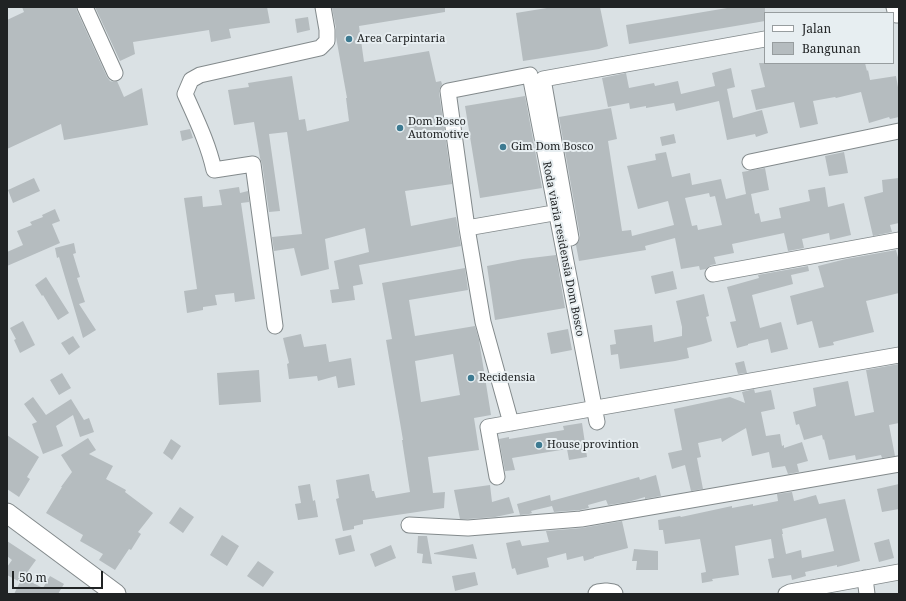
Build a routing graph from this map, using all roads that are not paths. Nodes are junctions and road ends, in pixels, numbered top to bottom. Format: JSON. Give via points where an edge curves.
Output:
{"nodes":[{"id":1,"x":85,"y":7,"type":"edge"},
{"id":2,"x":323,"y":7,"type":"edge"},
{"id":3,"x":764,"y":39,"type":"edge"},
{"id":4,"x":115,"y":73,"type":"dead end"},
{"id":5,"x":899,"y":131,"type":"edge"},
{"id":6,"x":750,"y":162,"type":"dead end"},
{"id":7,"x":561,"y":211,"type":"junction"},
{"id":8,"x":467,"y":228,"type":"junction"},
{"id":9,"x":899,"y":240,"type":"edge"},
{"id":10,"x":713,"y":274,"type":"dead end"},
{"id":11,"x":275,"y":326,"type":"dead end"},
{"id":12,"x":899,"y":355,"type":"edge"},
{"id":13,"x":598,"y":412,"type":"junction"},
{"id":14,"x":511,"y":423,"type":"junction"},
{"id":15,"x":899,"y":464,"type":"edge"},
{"id":16,"x":497,"y":478,"type":"dead end"},
{"id":17,"x":7,"y":513,"type":"edge"},
{"id":18,"x":409,"y":525,"type":"dead end"},
{"id":19,"x":899,"y":572,"type":"edge"},
{"id":20,"x":865,"y":578,"type":"junction"},
{"id":21,"x":116,"y":594,"type":"edge"},
{"id":22,"x":598,"y":594,"type":"edge"},
{"id":23,"x":613,"y":594,"type":"edge"},
{"id":24,"x":786,"y":594,"type":"edge"},
{"id":25,"x":867,"y":594,"type":"edge"}],
"edges":[{"from":1,"to":4,"type":"street"},
{"from":2,"to":11,"type":"street","via":[[327,41],[320,48],[200,75],[190,80],[185,94],[203,133],[214,170],[253,164]]},
{"from":3,"to":7,"type":"street","via":[[543,79]]},
{"from":5,"to":6,"type":"street"},
{"from":7,"to":8,"type":"street"},
{"from":7,"to":8,"type":"street","name":"Roda viaria residensia Dom Bosco","via":[[530,76],[448,92]]},
{"from":7,"to":13,"type":"street"},
{"from":8,"to":14,"type":"street","via":[[483,322]]},
{"from":9,"to":10,"type":"street"},
{"from":12,"to":13,"type":"street"},
{"from":13,"to":14,"type":"street"},
{"from":14,"to":16,"type":"street","via":[[488,427]]},
{"from":15,"to":18,"type":"street","via":[[581,519],[468,528]]},
{"from":17,"to":21,"type":"main road"},
{"from":19,"to":20,"type":"street"},
{"from":20,"to":24,"type":"street"},
{"from":20,"to":25,"type":"street"},
{"from":22,"to":23,"type":"main road"}]}
